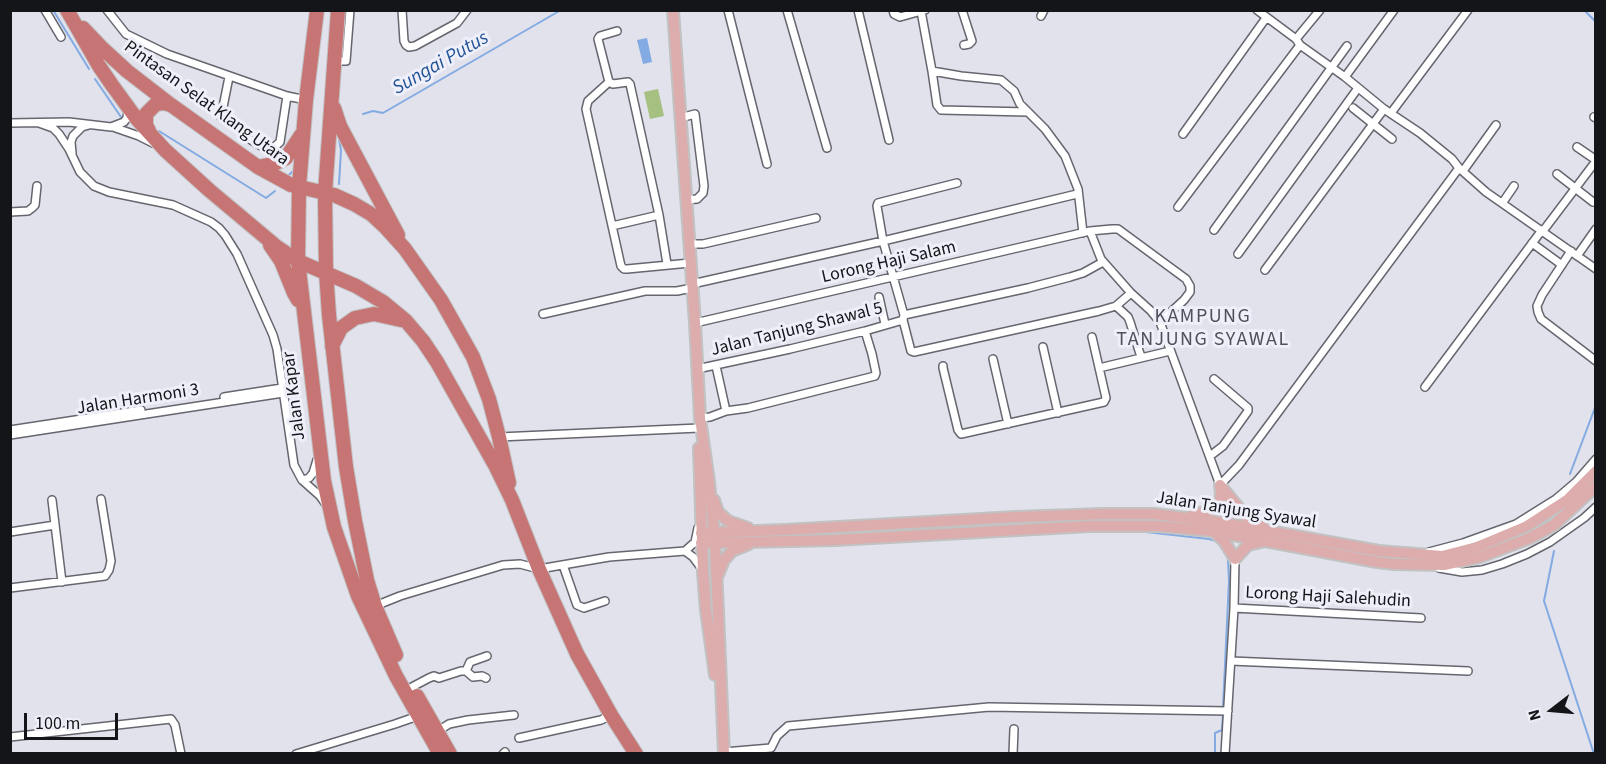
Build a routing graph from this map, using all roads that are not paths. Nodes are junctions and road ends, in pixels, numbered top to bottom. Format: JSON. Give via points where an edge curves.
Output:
{"nodes":[{"id":1,"x":45,"y":10,"type":"edge"},
{"id":2,"x":67,"y":10,"type":"edge"},
{"id":3,"x":106,"y":10,"type":"edge"},
{"id":4,"x":317,"y":10,"type":"edge"},
{"id":5,"x":338,"y":10,"type":"edge"},
{"id":6,"x":350,"y":10,"type":"edge"},
{"id":7,"x":402,"y":10,"type":"edge"},
{"id":8,"x":467,"y":10,"type":"edge"},
{"id":9,"x":672,"y":10,"type":"edge"},
{"id":10,"x":728,"y":10,"type":"edge"},
{"id":11,"x":787,"y":10,"type":"edge"},
{"id":12,"x":858,"y":10,"type":"edge"},
{"id":13,"x":893,"y":10,"type":"edge"},
{"id":14,"x":962,"y":10,"type":"edge"},
{"id":15,"x":1257,"y":10,"type":"edge"},
{"id":16,"x":1320,"y":10,"type":"edge"},
{"id":17,"x":1394,"y":10,"type":"edge"},
{"id":18,"x":1468,"y":10,"type":"edge"},
{"id":19,"x":923,"y":11,"type":"edge"},
{"id":20,"x":1266,"y":18,"type":"junction"},
{"id":21,"x":617,"y":31,"type":"dead end"},
{"id":22,"x":61,"y":37,"type":"dead end"},
{"id":23,"x":1298,"y":42,"type":"junction"},
{"id":24,"x":964,"y":45,"type":"dead end"},
{"id":25,"x":1347,"y":46,"type":"dead end"},
{"id":26,"x":335,"y":61,"type":"junction"},
{"id":27,"x":1331,"y":67,"type":"junction"},
{"id":28,"x":932,"y":71,"type":"junction"},
{"id":29,"x":229,"y":77,"type":"junction"},
{"id":30,"x":1345,"y":77,"type":"junction"},
{"id":31,"x":141,"y":80,"type":"junction"},
{"id":32,"x":609,"y":82,"type":"junction"},
{"id":33,"x":1358,"y":87,"type":"junction"},
{"id":34,"x":287,"y":96,"type":"junction"},
{"id":35,"x":306,"y":100,"type":"junction"},
{"id":36,"x":332,"y":103,"type":"junction"},
{"id":37,"x":171,"y":105,"type":"junction"},
{"id":38,"x":127,"y":106,"type":"junction"},
{"id":39,"x":1353,"y":108,"type":"dead end"},
{"id":40,"x":1387,"y":111,"type":"junction"},
{"id":41,"x":1028,"y":112,"type":"junction"},
{"id":42,"x":221,"y":117,"type":"dead end"},
{"id":43,"x":680,"y":118,"type":"junction"},
{"id":44,"x":10,"y":123,"type":"edge"},
{"id":45,"x":39,"y":123,"type":"junction"},
{"id":46,"x":93,"y":124,"type":"junction"},
{"id":47,"x":1373,"y":124,"type":"junction"},
{"id":48,"x":1496,"y":125,"type":"dead end"},
{"id":49,"x":111,"y":127,"type":"junction"},
{"id":50,"x":303,"y":131,"type":"junction"},
{"id":51,"x":1183,"y":134,"type":"dead end"},
{"id":52,"x":153,"y":138,"type":"junction"},
{"id":53,"x":1392,"y":139,"type":"dead end"},
{"id":54,"x":251,"y":140,"type":"dead end"},
{"id":55,"x":889,"y":140,"type":"dead end"},
{"id":56,"x":1577,"y":147,"type":"dead end"},
{"id":57,"x":827,"y":148,"type":"dead end"},
{"id":58,"x":165,"y":150,"type":"junction"},
{"id":59,"x":302,"y":154,"type":"junction"},
{"id":60,"x":327,"y":158,"type":"junction"},
{"id":61,"x":1596,"y":160,"type":"edge"},
{"id":62,"x":74,"y":161,"type":"junction"},
{"id":63,"x":767,"y":164,"type":"dead end"},
{"id":64,"x":258,"y":167,"type":"junction"},
{"id":65,"x":1461,"y":170,"type":"junction"},
{"id":66,"x":1557,"y":174,"type":"dead end"},
{"id":67,"x":957,"y":183,"type":"dead end"},
{"id":68,"x":38,"y":186,"type":"dead end"},
{"id":69,"x":1514,"y":186,"type":"dead end"},
{"id":70,"x":299,"y":187,"type":"junction"},
{"id":71,"x":1575,"y":188,"type":"junction"},
{"id":72,"x":325,"y":193,"type":"junction"},
{"id":73,"x":1077,"y":194,"type":"junction"},
{"id":74,"x":686,"y":200,"type":"junction"},
{"id":75,"x":1503,"y":202,"type":"junction"},
{"id":76,"x":1593,"y":202,"type":"dead end"},
{"id":77,"x":1178,"y":207,"type":"dead end"},
{"id":78,"x":10,"y":212,"type":"edge"},
{"id":79,"x":659,"y":215,"type":"junction"},
{"id":80,"x":816,"y":218,"type":"dead end"},
{"id":81,"x":612,"y":226,"type":"junction"},
{"id":82,"x":1214,"y":230,"type":"dead end"},
{"id":83,"x":1542,"y":230,"type":"junction"},
{"id":84,"x":1596,"y":230,"type":"edge"},
{"id":85,"x":1086,"y":232,"type":"junction"},
{"id":86,"x":266,"y":238,"type":"junction"},
{"id":87,"x":883,"y":241,"type":"junction"},
{"id":88,"x":1532,"y":243,"type":"junction"},
{"id":89,"x":689,"y":244,"type":"junction"},
{"id":90,"x":405,"y":249,"type":"junction"},
{"id":91,"x":1238,"y":254,"type":"dead end"},
{"id":92,"x":1574,"y":254,"type":"junction"},
{"id":93,"x":298,"y":261,"type":"junction"},
{"id":94,"x":1103,"y":262,"type":"junction"},
{"id":95,"x":690,"y":263,"type":"junction"},
{"id":96,"x":667,"y":264,"type":"junction"},
{"id":97,"x":1562,"y":265,"type":"junction"},
{"id":98,"x":1596,"y":269,"type":"edge"},
{"id":99,"x":1265,"y":270,"type":"dead end"},
{"id":100,"x":326,"y":272,"type":"junction"},
{"id":101,"x":892,"y":278,"type":"junction"},
{"id":102,"x":692,"y":286,"type":"junction"},
{"id":103,"x":1131,"y":293,"type":"junction"},
{"id":104,"x":879,"y":297,"type":"dead end"},
{"id":105,"x":1116,"y":306,"type":"junction"},
{"id":106,"x":303,"y":307,"type":"junction"},
{"id":107,"x":543,"y":314,"type":"dead end"},
{"id":108,"x":329,"y":315,"type":"junction"},
{"id":109,"x":904,"y":318,"type":"junction"},
{"id":110,"x":406,"y":321,"type":"junction"},
{"id":111,"x":1160,"y":322,"type":"junction"},
{"id":112,"x":695,"y":323,"type":"junction"},
{"id":113,"x":885,"y":324,"type":"junction"},
{"id":114,"x":865,"y":331,"type":"junction"},
{"id":115,"x":1092,"y":337,"type":"dead end"},
{"id":116,"x":332,"y":346,"type":"junction"},
{"id":117,"x":1042,"y":347,"type":"dead end"},
{"id":118,"x":1170,"y":351,"type":"junction"},
{"id":119,"x":1141,"y":357,"type":"junction"},
{"id":120,"x":993,"y":359,"type":"dead end"},
{"id":121,"x":1596,"y":361,"type":"edge"},
{"id":122,"x":716,"y":366,"type":"junction"},
{"id":123,"x":944,"y":366,"type":"dead end"},
{"id":124,"x":1099,"y":368,"type":"junction"},
{"id":125,"x":697,"y":369,"type":"junction"},
{"id":126,"x":281,"y":375,"type":"junction"},
{"id":127,"x":1214,"y":379,"type":"dead end"},
{"id":128,"x":1425,"y":387,"type":"dead end"},
{"id":129,"x":283,"y":390,"type":"junction"},
{"id":130,"x":269,"y":392,"type":"junction"},
{"id":131,"x":489,"y":399,"type":"junction"},
{"id":132,"x":285,"y":407,"type":"junction"},
{"id":133,"x":462,"y":407,"type":"junction"},
{"id":134,"x":726,"y":411,"type":"junction"},
{"id":135,"x":1058,"y":413,"type":"junction"},
{"id":136,"x":700,"y":423,"type":"junction"},
{"id":137,"x":1008,"y":424,"type":"junction"},
{"id":138,"x":13,"y":432,"type":"edge"},
{"id":139,"x":500,"y":437,"type":"junction"},
{"id":140,"x":319,"y":441,"type":"junction"},
{"id":141,"x":1210,"y":456,"type":"junction"},
{"id":142,"x":1596,"y":459,"type":"edge"},
{"id":143,"x":1596,"y":471,"type":"edge"},
{"id":144,"x":302,"y":480,"type":"junction"},
{"id":145,"x":709,"y":482,"type":"junction"},
{"id":146,"x":1220,"y":485,"type":"junction"},
{"id":147,"x":1596,"y":486,"type":"edge"},
{"id":148,"x":101,"y":499,"type":"dead end"},
{"id":149,"x":52,"y":500,"type":"dead end"},
{"id":150,"x":512,"y":500,"type":"junction"},
{"id":151,"x":1596,"y":507,"type":"edge"},
{"id":152,"x":700,"y":508,"type":"junction"},
{"id":153,"x":329,"y":510,"type":"junction"},
{"id":154,"x":1182,"y":518,"type":"junction"},
{"id":155,"x":55,"y":525,"type":"junction"},
{"id":156,"x":1212,"y":531,"type":"junction"},
{"id":157,"x":10,"y":532,"type":"edge"},
{"id":158,"x":762,"y":535,"type":"junction"},
{"id":159,"x":714,"y":537,"type":"junction"},
{"id":160,"x":1268,"y":537,"type":"junction"},
{"id":161,"x":701,"y":538,"type":"junction"},
{"id":162,"x":686,"y":551,"type":"junction"},
{"id":163,"x":1465,"y":555,"type":"junction"},
{"id":164,"x":1234,"y":559,"type":"junction"},
{"id":165,"x":1420,"y":560,"type":"junction"},
{"id":166,"x":563,"y":565,"type":"junction"},
{"id":167,"x":539,"y":569,"type":"junction"},
{"id":168,"x":703,"y":572,"type":"junction"},
{"id":169,"x":62,"y":582,"type":"junction"},
{"id":170,"x":716,"y":582,"type":"junction"},
{"id":171,"x":10,"y":588,"type":"edge"},
{"id":172,"x":605,"y":601,"type":"dead end"},
{"id":173,"x":375,"y":606,"type":"junction"},
{"id":174,"x":1234,"y":609,"type":"junction"},
{"id":175,"x":1421,"y":618,"type":"dead end"},
{"id":176,"x":487,"y":656,"type":"dead end"},
{"id":177,"x":1231,"y":661,"type":"junction"},
{"id":178,"x":466,"y":671,"type":"junction"},
{"id":179,"x":1468,"y":671,"type":"dead end"},
{"id":180,"x":486,"y":678,"type":"dead end"},
{"id":181,"x":412,"y":687,"type":"junction"},
{"id":182,"x":1228,"y":711,"type":"junction"},
{"id":183,"x":513,"y":715,"type":"dead end"},
{"id":184,"x":611,"y":715,"type":"junction"},
{"id":185,"x":418,"y":716,"type":"junction"},
{"id":186,"x":1014,"y":729,"type":"dead end"},
{"id":187,"x":438,"y":731,"type":"junction"},
{"id":188,"x":10,"y":737,"type":"edge"},
{"id":189,"x":519,"y":738,"type":"dead end"},
{"id":190,"x":724,"y":749,"type":"edge"},
{"id":191,"x":182,"y":753,"type":"edge"},
{"id":192,"x":296,"y":753,"type":"edge"},
{"id":193,"x":440,"y":753,"type":"edge"},
{"id":194,"x":450,"y":753,"type":"edge"},
{"id":195,"x":634,"y":753,"type":"edge"},
{"id":196,"x":1013,"y":753,"type":"edge"},
{"id":197,"x":1225,"y":753,"type":"edge"}],
"edges":[{"from":1,"to":22,"type":"street"},
{"from":2,"to":31,"type":"highway","name":"Pintasan Selat Klang Utara","via":[[103,50]]},
{"from":2,"to":38,"type":"highway","name":"Pintasan Selat Klang Utara"},
{"from":3,"to":29,"type":"street","via":[[126,34]]},
{"from":4,"to":35,"type":"highway","name":"Jalan Kapar"},
{"from":5,"to":26,"type":"highway"},
{"from":6,"to":26,"type":"street","via":[[346,61]]},
{"from":7,"to":8,"type":"street","via":[[404,41],[409,47],[457,23]]},
{"from":9,"to":43,"type":"main road"},
{"from":10,"to":63,"type":"street"},
{"from":11,"to":57,"type":"street"},
{"from":12,"to":55,"type":"street"},
{"from":13,"to":19,"type":"street","via":[[900,17]]},
{"from":14,"to":24,"type":"street","via":[[972,41]]},
{"from":15,"to":20,"type":"street"},
{"from":16,"to":23,"type":"street"},
{"from":17,"to":30,"type":"street"},
{"from":18,"to":40,"type":"street"},
{"from":19,"to":28,"type":"street"},
{"from":20,"to":23,"type":"street"},
{"from":20,"to":51,"type":"street"},
{"from":21,"to":32,"type":"street","via":[[598,39]]},
{"from":23,"to":27,"type":"street"},
{"from":23,"to":77,"type":"street"},
{"from":25,"to":27,"type":"street"},
{"from":26,"to":36,"type":"highway"},
{"from":27,"to":30,"type":"street"},
{"from":27,"to":82,"type":"street"},
{"from":28,"to":41,"type":"street","via":[[1001,80]]},
{"from":28,"to":41,"type":"street","via":[[941,110]]},
{"from":29,"to":34,"type":"street"},
{"from":29,"to":42,"type":"street"},
{"from":30,"to":33,"type":"street"},
{"from":31,"to":37,"type":"highway","name":"Pintasan Selat Klang Utara"},
{"from":31,"to":38,"type":"highway","via":[[148,102],[139,108]]},
{"from":32,"to":79,"type":"street","via":[[630,84]]},
{"from":32,"to":81,"type":"street","via":[[588,101],[586,109]]},
{"from":33,"to":40,"type":"street"},
{"from":33,"to":91,"type":"street"},
{"from":34,"to":35,"type":"street"},
{"from":34,"to":54,"type":"street","via":[[280,142],[268,150]]},
{"from":35,"to":50,"type":"highway","name":"Jalan Kapar"},
{"from":36,"to":60,"type":"highway"},
{"from":36,"to":90,"type":"highway","via":[[340,126]]},
{"from":37,"to":52,"type":"highway","via":[[156,104],[146,114],[146,125]]},
{"from":37,"to":64,"type":"highway","name":"Pintasan Selat Klang Utara"},
{"from":38,"to":49,"type":"street","via":[[124,122]]},
{"from":38,"to":52,"type":"highway","name":"Pintasan Selat Klang Utara"},
{"from":39,"to":47,"type":"street"},
{"from":40,"to":47,"type":"street"},
{"from":40,"to":65,"type":"street"},
{"from":41,"to":73,"type":"street","via":[[1065,156]]},
{"from":43,"to":74,"type":"main road"},
{"from":43,"to":74,"type":"street","via":[[695,114],[704,186],[697,199]]},
{"from":44,"to":45,"type":"street"},
{"from":45,"to":46,"type":"street"},
{"from":45,"to":62,"type":"street","via":[[59,134]]},
{"from":46,"to":49,"type":"street"},
{"from":46,"to":62,"type":"street","via":[[73,136]]},
{"from":47,"to":53,"type":"street"},
{"from":47,"to":99,"type":"street"},
{"from":48,"to":65,"type":"street"},
{"from":49,"to":58,"type":"street"},
{"from":50,"to":59,"type":"highway","name":"Jalan Kapar"},
{"from":50,"to":64,"type":"highway","via":[[286,158]]},
{"from":52,"to":58,"type":"highway","name":"Pintasan Selat Klang Utara"},
{"from":56,"to":61,"type":"street"},
{"from":58,"to":86,"type":"highway","name":"Pintasan Selat Klang Utara"},
{"from":59,"to":60,"type":"highway","via":[[315,167]]},
{"from":59,"to":70,"type":"highway","name":"Jalan Kapar"},
{"from":60,"to":72,"type":"highway"},
{"from":61,"to":71,"type":"street"},
{"from":62,"to":126,"type":"street","via":[[94,186],[173,205],[219,228],[235,249],[273,335]]},
{"from":64,"to":70,"type":"highway","name":"Pintasan Selat Klang Utara"},
{"from":65,"to":75,"type":"street"},
{"from":65,"to":146,"type":"street"},
{"from":66,"to":71,"type":"street"},
{"from":67,"to":87,"type":"street","via":[[878,203]]},
{"from":68,"to":78,"type":"street","via":[[32,208]]},
{"from":69,"to":75,"type":"street"},
{"from":70,"to":72,"type":"highway","name":"Pintasan Selat Klang Utara"},
{"from":70,"to":93,"type":"highway","name":"Jalan Kapar"},
{"from":71,"to":76,"type":"street"},
{"from":71,"to":83,"type":"street"},
{"from":72,"to":90,"type":"highway","name":"Pintasan Selat Klang Utara","via":[[371,214]]},
{"from":72,"to":100,"type":"highway"},
{"from":73,"to":85,"type":"street"},
{"from":73,"to":87,"type":"street"},
{"from":74,"to":89,"type":"main road"},
{"from":75,"to":83,"type":"street"},
{"from":79,"to":81,"type":"street"},
{"from":79,"to":96,"type":"street"},
{"from":80,"to":89,"type":"street"},
{"from":81,"to":96,"type":"street","via":[[624,269]]},
{"from":83,"to":88,"type":"street"},
{"from":83,"to":92,"type":"street"},
{"from":84,"to":92,"type":"street"},
{"from":85,"to":94,"type":"street"},
{"from":85,"to":101,"type":"street","name":"Lorong Haji Salam"},
{"from":85,"to":111,"type":"street","name":"Lorong Haji Salam","via":[[1118,229],[1186,279],[1190,292]]},
{"from":86,"to":93,"type":"highway","name":"Pintasan Selat Klang Utara"},
{"from":86,"to":106,"type":"highway"},
{"from":87,"to":101,"type":"street"},
{"from":87,"to":102,"type":"street"},
{"from":88,"to":97,"type":"street"},
{"from":88,"to":128,"type":"street"},
{"from":89,"to":95,"type":"main road"},
{"from":90,"to":131,"type":"highway","name":"Pintasan Selat Klang Utara","via":[[459,331]]},
{"from":92,"to":97,"type":"street"},
{"from":92,"to":98,"type":"street"},
{"from":93,"to":100,"type":"highway","name":"Pintasan Selat Klang Utara"},
{"from":93,"to":106,"type":"highway","name":"Jalan Kapar"},
{"from":94,"to":103,"type":"street"},
{"from":94,"to":109,"type":"street","name":"Jalan Tanjung Shawal 5","via":[[1070,277]]},
{"from":95,"to":96,"type":"street"},
{"from":95,"to":102,"type":"main road"},
{"from":97,"to":121,"type":"street","via":[[1536,306],[1538,312],[1541,319]]},
{"from":100,"to":108,"type":"highway"},
{"from":100,"to":110,"type":"highway","name":"Pintasan Selat Klang Utara","via":[[383,302]]},
{"from":101,"to":109,"type":"street"},
{"from":101,"to":112,"type":"street","name":"Lorong Haji Salam"},
{"from":102,"to":107,"type":"street","via":[[677,291],[645,291]]},
{"from":102,"to":112,"type":"main road"},
{"from":103,"to":105,"type":"street"},
{"from":103,"to":111,"type":"street"},
{"from":104,"to":113,"type":"street"},
{"from":105,"to":109,"type":"street","via":[[914,352]]},
{"from":105,"to":119,"type":"street","via":[[1128,317]]},
{"from":106,"to":108,"type":"highway","via":[[306,295],[317,291],[325,299]]},
{"from":106,"to":140,"type":"highway","name":"Jalan Kapar"},
{"from":108,"to":116,"type":"highway"},
{"from":109,"to":113,"type":"street","name":"Jalan Tanjung Shawal 5"},
{"from":110,"to":116,"type":"highway","via":[[375,314],[355,318],[341,328]]},
{"from":110,"to":133,"type":"highway","name":"Pintasan Selat Klang Utara","via":[[437,362]]},
{"from":111,"to":118,"type":"street"},
{"from":112,"to":125,"type":"main road"},
{"from":113,"to":114,"type":"street","name":"Jalan Tanjung Shawal 5"},
{"from":114,"to":122,"type":"street","name":"Jalan Tanjung Shawal 5"},
{"from":114,"to":134,"type":"street","via":[[876,373],[872,378]]},
{"from":115,"to":124,"type":"street"},
{"from":116,"to":173,"type":"highway","via":[[346,467]]},
{"from":117,"to":135,"type":"street"},
{"from":118,"to":119,"type":"street"},
{"from":118,"to":141,"type":"street"},
{"from":119,"to":124,"type":"street"},
{"from":120,"to":137,"type":"street"},
{"from":122,"to":125,"type":"street","name":"Jalan Tanjung Shawal 5"},
{"from":122,"to":134,"type":"street"},
{"from":123,"to":137,"type":"street","via":[[959,433]]},
{"from":124,"to":135,"type":"street","via":[[1106,401]]},
{"from":125,"to":136,"type":"main road"},
{"from":126,"to":129,"type":"street"},
{"from":126,"to":130,"type":"street"},
{"from":127,"to":141,"type":"street","via":[[1248,411],[1223,446]]},
{"from":129,"to":130,"type":"street","name":"Jalan Harmoni 3"},
{"from":129,"to":132,"type":"street"},
{"from":130,"to":132,"type":"street"},
{"from":130,"to":138,"type":"street","name":"Jalan Harmoni 3"},
{"from":131,"to":133,"type":"highway","via":[[485,407],[472,414]]},
{"from":131,"to":139,"type":"highway","name":"Pintasan Selat Klang Utara"},
{"from":132,"to":144,"type":"street","via":[[294,465]]},
{"from":133,"to":150,"type":"highway","name":"Pintasan Selat Klang Utara"},
{"from":134,"to":136,"type":"street"},
{"from":135,"to":137,"type":"street"},
{"from":136,"to":139,"type":"street"},
{"from":136,"to":145,"type":"main road"},
{"from":136,"to":152,"type":"main road"},
{"from":139,"to":150,"type":"highway","name":"Pintasan Selat Klang Utara"},
{"from":140,"to":144,"type":"street","via":[[315,469]]},
{"from":140,"to":153,"type":"highway","name":"Jalan Kapar"},
{"from":141,"to":146,"type":"street"},
{"from":142,"to":165,"type":"street","via":[[1556,499],[1516,524]]},
{"from":143,"to":163,"type":"main road","name":"Jalan Tanjung Syawal","via":[[1567,500],[1541,518]]},
{"from":144,"to":153,"type":"street"},
{"from":145,"to":158,"type":"main road","via":[[718,512],[728,521]]},
{"from":145,"to":159,"type":"main road"},
{"from":146,"to":154,"type":"main road","via":[[1220,502],[1214,509]]},
{"from":146,"to":160,"type":"main road"},
{"from":147,"to":163,"type":"main road","name":"Jalan Tanjung Syawal","via":[[1554,525],[1530,538],[1502,549]]},
{"from":148,"to":169,"type":"street","via":[[109,570],[105,576]]},
{"from":149,"to":155,"type":"street"},
{"from":150,"to":167,"type":"highway","name":"Pintasan Selat Klang Utara"},
{"from":151,"to":165,"type":"street","via":[[1550,542],[1502,564],[1462,572]]},
{"from":152,"to":161,"type":"main road"},
{"from":152,"to":162,"type":"street","via":[[697,536]]},
{"from":153,"to":185,"type":"highway","name":"Jalan Kapar","via":[[358,596]]},
{"from":154,"to":158,"type":"main road","name":"Jalan Tanjung Syawal","via":[[1103,514]]},
{"from":154,"to":160,"type":"main road","name":"Jalan Tanjung Syawal","via":[[1218,522]]},
{"from":155,"to":157,"type":"street"},
{"from":155,"to":169,"type":"street"},
{"from":156,"to":158,"type":"main road","name":"Jalan Tanjung Syawal","via":[[1090,526],[835,540]]},
{"from":156,"to":160,"type":"main road","name":"Jalan Tanjung Syawal"},
{"from":156,"to":164,"type":"main road","via":[[1224,541]]},
{"from":158,"to":159,"type":"main road","name":"Jalan Tanjung Syawal"},
{"from":158,"to":170,"type":"main road","via":[[732,551]]},
{"from":159,"to":161,"type":"main road","name":"Jalan Tanjung Syawal"},
{"from":159,"to":170,"type":"main road"},
{"from":160,"to":164,"type":"main road","via":[[1248,545]]},
{"from":160,"to":165,"type":"main road","name":"Jalan Tanjung Syawal","via":[[1377,562]]},
{"from":161,"to":168,"type":"main road"},
{"from":162,"to":166,"type":"street","via":[[609,556]]},
{"from":162,"to":168,"type":"street"},
{"from":163,"to":165,"type":"main road","name":"Jalan Tanjung Syawal","via":[[1444,565]]},
{"from":164,"to":174,"type":"street"},
{"from":166,"to":167,"type":"street"},
{"from":166,"to":172,"type":"street","via":[[577,605],[584,608]]},
{"from":167,"to":173,"type":"street","via":[[520,564],[496,567]]},
{"from":167,"to":184,"type":"highway","name":"Pintasan Selat Klang Utara","via":[[582,663]]},
{"from":168,"to":190,"type":"main road"},
{"from":169,"to":171,"type":"street"},
{"from":170,"to":190,"type":"main road"},
{"from":173,"to":181,"type":"highway"},
{"from":174,"to":175,"type":"street","name":"Lorong Haji Salehudin"},
{"from":174,"to":177,"type":"street"},
{"from":176,"to":178,"type":"street","via":[[470,662]]},
{"from":177,"to":179,"type":"street"},
{"from":177,"to":182,"type":"street"},
{"from":178,"to":180,"type":"street","via":[[474,677]]},
{"from":178,"to":181,"type":"street","via":[[434,676]]},
{"from":181,"to":187,"type":"highway"},
{"from":182,"to":190,"type":"street","via":[[989,706],[788,726],[777,735],[771,748]]},
{"from":182,"to":197,"type":"street"},
{"from":183,"to":187,"type":"street","via":[[449,724]]},
{"from":184,"to":189,"type":"street"},
{"from":184,"to":195,"type":"highway","name":"Pintasan Selat Klang Utara"},
{"from":185,"to":192,"type":"street"},
{"from":185,"to":193,"type":"highway","name":"Jalan Kapar"},
{"from":186,"to":196,"type":"street"},
{"from":187,"to":194,"type":"highway"},
{"from":188,"to":191,"type":"street","via":[[171,719]]}]}
